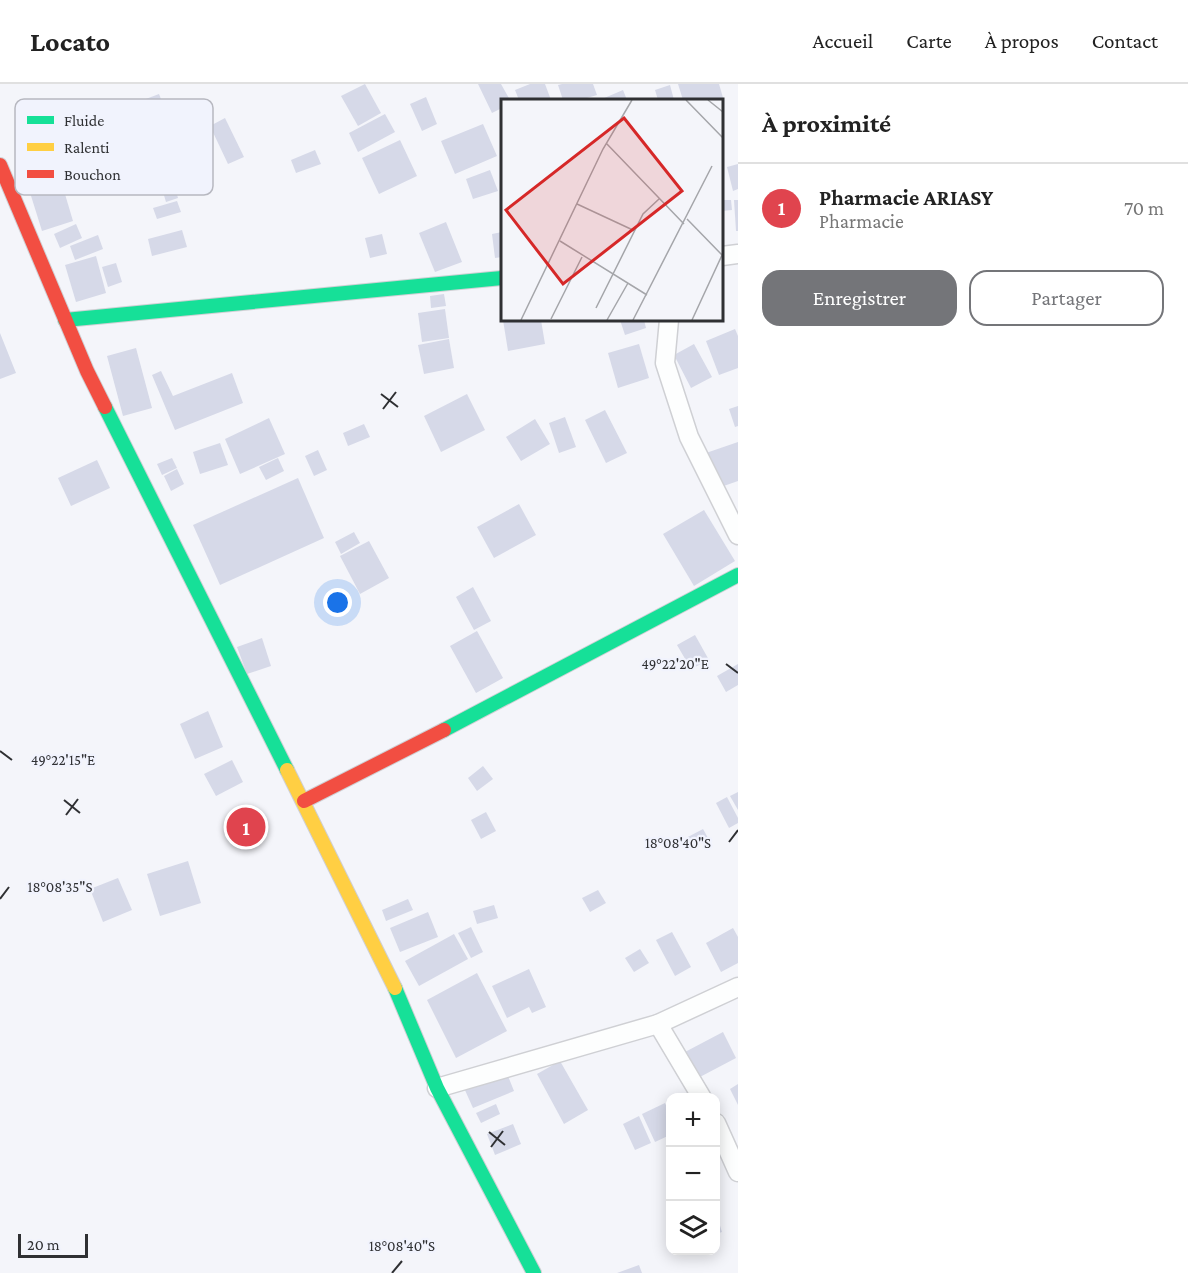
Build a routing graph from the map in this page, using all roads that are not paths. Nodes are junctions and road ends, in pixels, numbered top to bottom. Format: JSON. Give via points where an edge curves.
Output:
{"nodes":[{"id":1,"x":0,"y":165,"type":"edge"},
{"id":2,"x":738,"y":254,"type":"edge"},
{"id":3,"x":723,"y":256,"type":"edge"},
{"id":4,"x":501,"y":278,"type":"edge"},
{"id":5,"x":65,"y":320,"type":"junction"},
{"id":6,"x":669,"y":321,"type":"edge"},
{"id":7,"x":738,"y":535,"type":"edge"},
{"id":8,"x":738,"y":575,"type":"edge"},
{"id":9,"x":304,"y":801,"type":"junction"},
{"id":10,"x":738,"y":987,"type":"edge"},
{"id":11,"x":658,"y":1024,"type":"junction"},
{"id":12,"x":437,"y":1088,"type":"junction"},
{"id":13,"x":699,"y":1093,"type":"edge"},
{"id":14,"x":720,"y":1132,"type":"edge"},
{"id":15,"x":738,"y":1172,"type":"edge"},
{"id":16,"x":534,"y":1273,"type":"edge"}],
"edges":[{"from":1,"to":5,"type":"main road"},
{"from":2,"to":3,"type":"street"},
{"from":4,"to":5,"type":"main road"},
{"from":5,"to":9,"type":"main road"},
{"from":6,"to":7,"type":"street","via":[[664,363],[689,437]]},
{"from":8,"to":9,"type":"main road"},
{"from":9,"to":12,"type":"main road","via":[[381,956]]},
{"from":10,"to":11,"type":"street"},
{"from":11,"to":12,"type":"street"},
{"from":11,"to":13,"type":"street"},
{"from":12,"to":16,"type":"main road"},
{"from":14,"to":15,"type":"street"}]}
